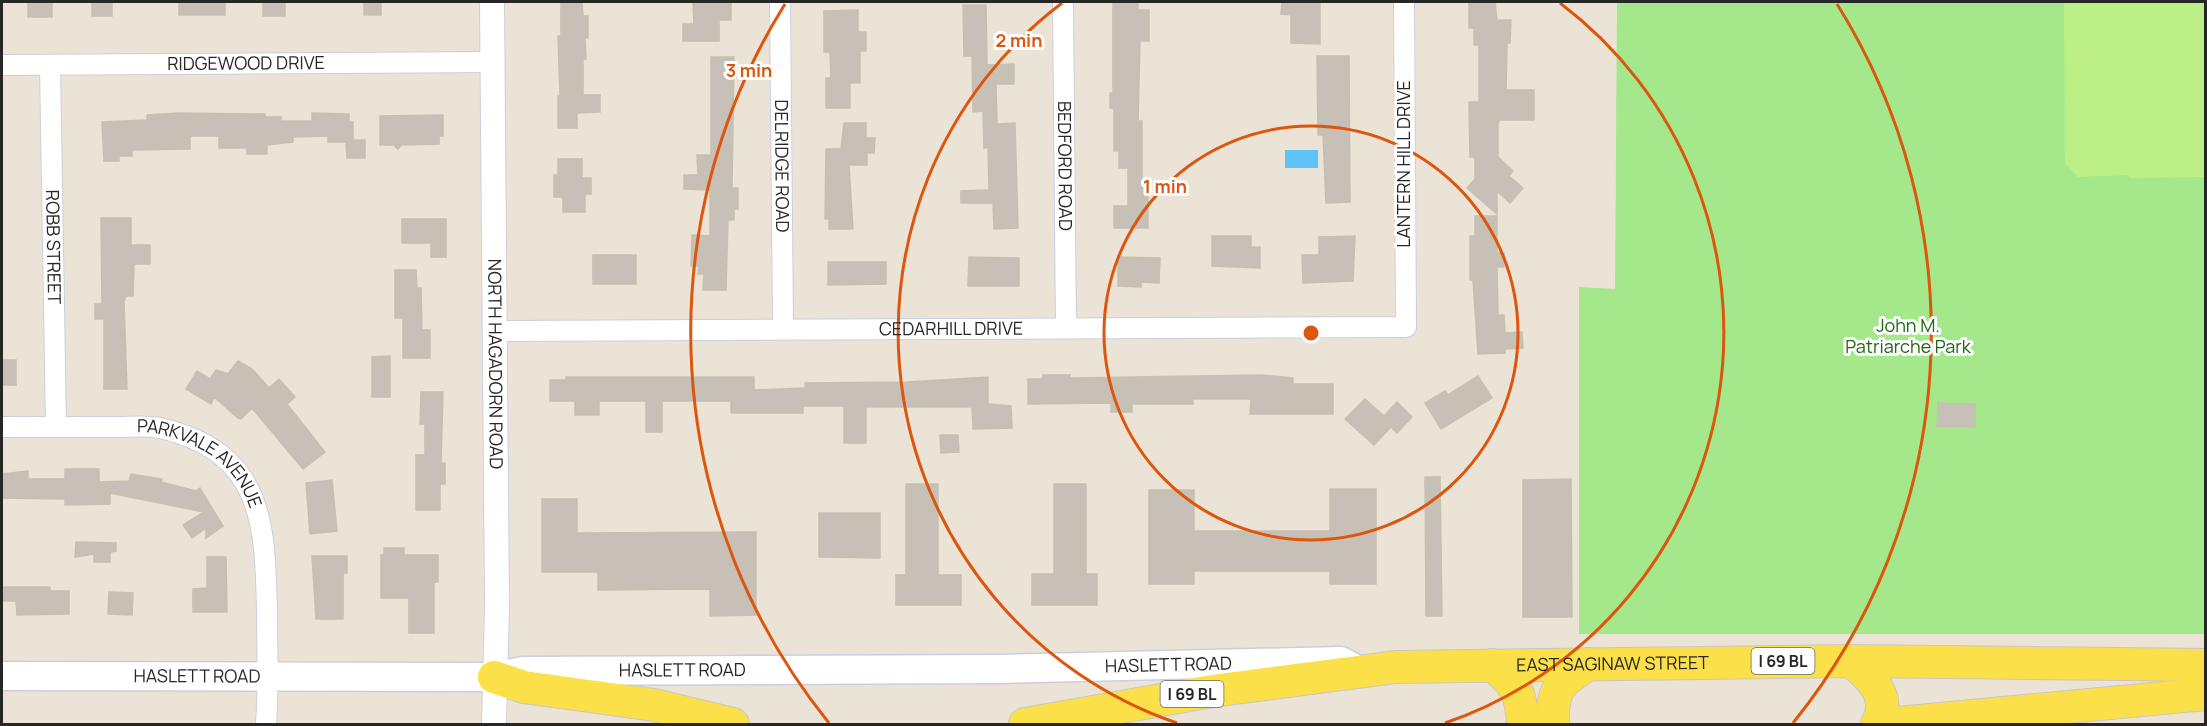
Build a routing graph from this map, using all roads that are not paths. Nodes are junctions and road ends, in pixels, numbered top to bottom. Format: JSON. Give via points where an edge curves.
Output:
{"nodes":[{"id":1,"x":492,"y":2,"type":"edge"},
{"id":2,"x":780,"y":2,"type":"edge"},
{"id":3,"x":1063,"y":2,"type":"edge"},
{"id":4,"x":1404,"y":2,"type":"edge"},
{"id":5,"x":493,"y":62,"type":"junction"},
{"id":6,"x":2,"y":65,"type":"edge"},
{"id":7,"x":50,"y":65,"type":"junction"},
{"id":8,"x":1406,"y":327,"type":"joint"},
{"id":9,"x":1066,"y":328,"type":"junction"},
{"id":10,"x":783,"y":330,"type":"junction"},
{"id":11,"x":495,"y":331,"type":"junction"},
{"id":12,"x":2,"y":427,"type":"edge"},
{"id":13,"x":56,"y":427,"type":"junction"},
{"id":14,"x":1851,"y":661,"type":"junction"},
{"id":15,"x":1589,"y":664,"type":"junction"},
{"id":16,"x":1492,"y":665,"type":"junction"},
{"id":17,"x":2205,"y":665,"type":"edge"},
{"id":18,"x":1360,"y":671,"type":"junction"},
{"id":19,"x":268,"y":675,"type":"junction"},
{"id":20,"x":2,"y":676,"type":"edge"},
{"id":21,"x":494,"y":677,"type":"junction"},
{"id":22,"x":2205,"y":694,"type":"edge"},
{"id":23,"x":266,"y":724,"type":"edge"},
{"id":24,"x":494,"y":724,"type":"edge"},
{"id":25,"x":733,"y":724,"type":"edge"},
{"id":26,"x":1025,"y":724,"type":"edge"},
{"id":27,"x":1523,"y":724,"type":"edge"},
{"id":28,"x":1553,"y":724,"type":"edge"},
{"id":29,"x":1877,"y":724,"type":"edge"},
{"id":30,"x":1887,"y":724,"type":"edge"}],
"edges":[{"from":1,"to":5,"type":"street","name":"NORTH HAGADORN ROAD"},
{"from":2,"to":10,"type":"street","name":"DELRIDGE ROAD"},
{"from":3,"to":9,"type":"street","name":"BEDFORD ROAD"},
{"from":4,"to":8,"type":"street","name":"LANTERN HILL DRIVE"},
{"from":5,"to":7,"type":"street","name":"RIDGEWOOD DRIVE"},
{"from":5,"to":11,"type":"street","name":"NORTH HAGADORN ROAD"},
{"from":6,"to":7,"type":"street","name":"RIDGEWOOD DRIVE"},
{"from":7,"to":13,"type":"street","name":"ROBB STREET"},
{"from":8,"to":9,"type":"street","name":"CEDARHILL DRIVE"},
{"from":9,"to":10,"type":"street","name":"CEDARHILL DRIVE"},
{"from":10,"to":11,"type":"street","name":"CEDARHILL DRIVE"},
{"from":11,"to":21,"type":"street","name":"NORTH HAGADORN ROAD"},
{"from":12,"to":13,"type":"street","name":"PARKVALE AVENUE"},
{"from":13,"to":19,"type":"street","name":"PARKVALE AVENUE","via":[[158,427],[197,439],[229,461],[247,484],[259,510],[266,558]]},
{"from":14,"to":15,"type":"main road","name":"EAST SAGINAW STREET","number":"I 69 BL"},
{"from":14,"to":17,"type":"main road","name":"EAST SAGINAW STREET","number":"I 69 BL"},
{"from":14,"to":29,"type":"main road","via":[[1868,675],[1883,699],[1883,713]]},
{"from":15,"to":16,"type":"main road","name":"EAST SAGINAW STREET","number":"I 69 BL"},
{"from":15,"to":28,"type":"main road","via":[[1562,681],[1553,697]]},
{"from":16,"to":18,"type":"main road","name":"EAST SAGINAW STREET","number":"I 69 BL"},
{"from":16,"to":27,"type":"main road","via":[[1514,683]]},
{"from":18,"to":21,"type":"main road","name":"HASLETT ROAD","via":[[1341,661],[987,669],[524,671]]},
{"from":18,"to":26,"type":"main road","name":"EAST SAGINAW STREET","number":"I 69 BL","via":[[1212,691]]},
{"from":19,"to":20,"type":"main road","name":"HASLETT ROAD"},
{"from":19,"to":21,"type":"main road","name":"HASLETT ROAD"},
{"from":19,"to":23,"type":"street","name":"PARKVALE AVENUE"},
{"from":21,"to":24,"type":"street","name":"NORTH HAGADORN ROAD"},
{"from":21,"to":25,"type":"main road","via":[[524,687],[654,705]]},
{"from":22,"to":30,"type":"main road"}]}
